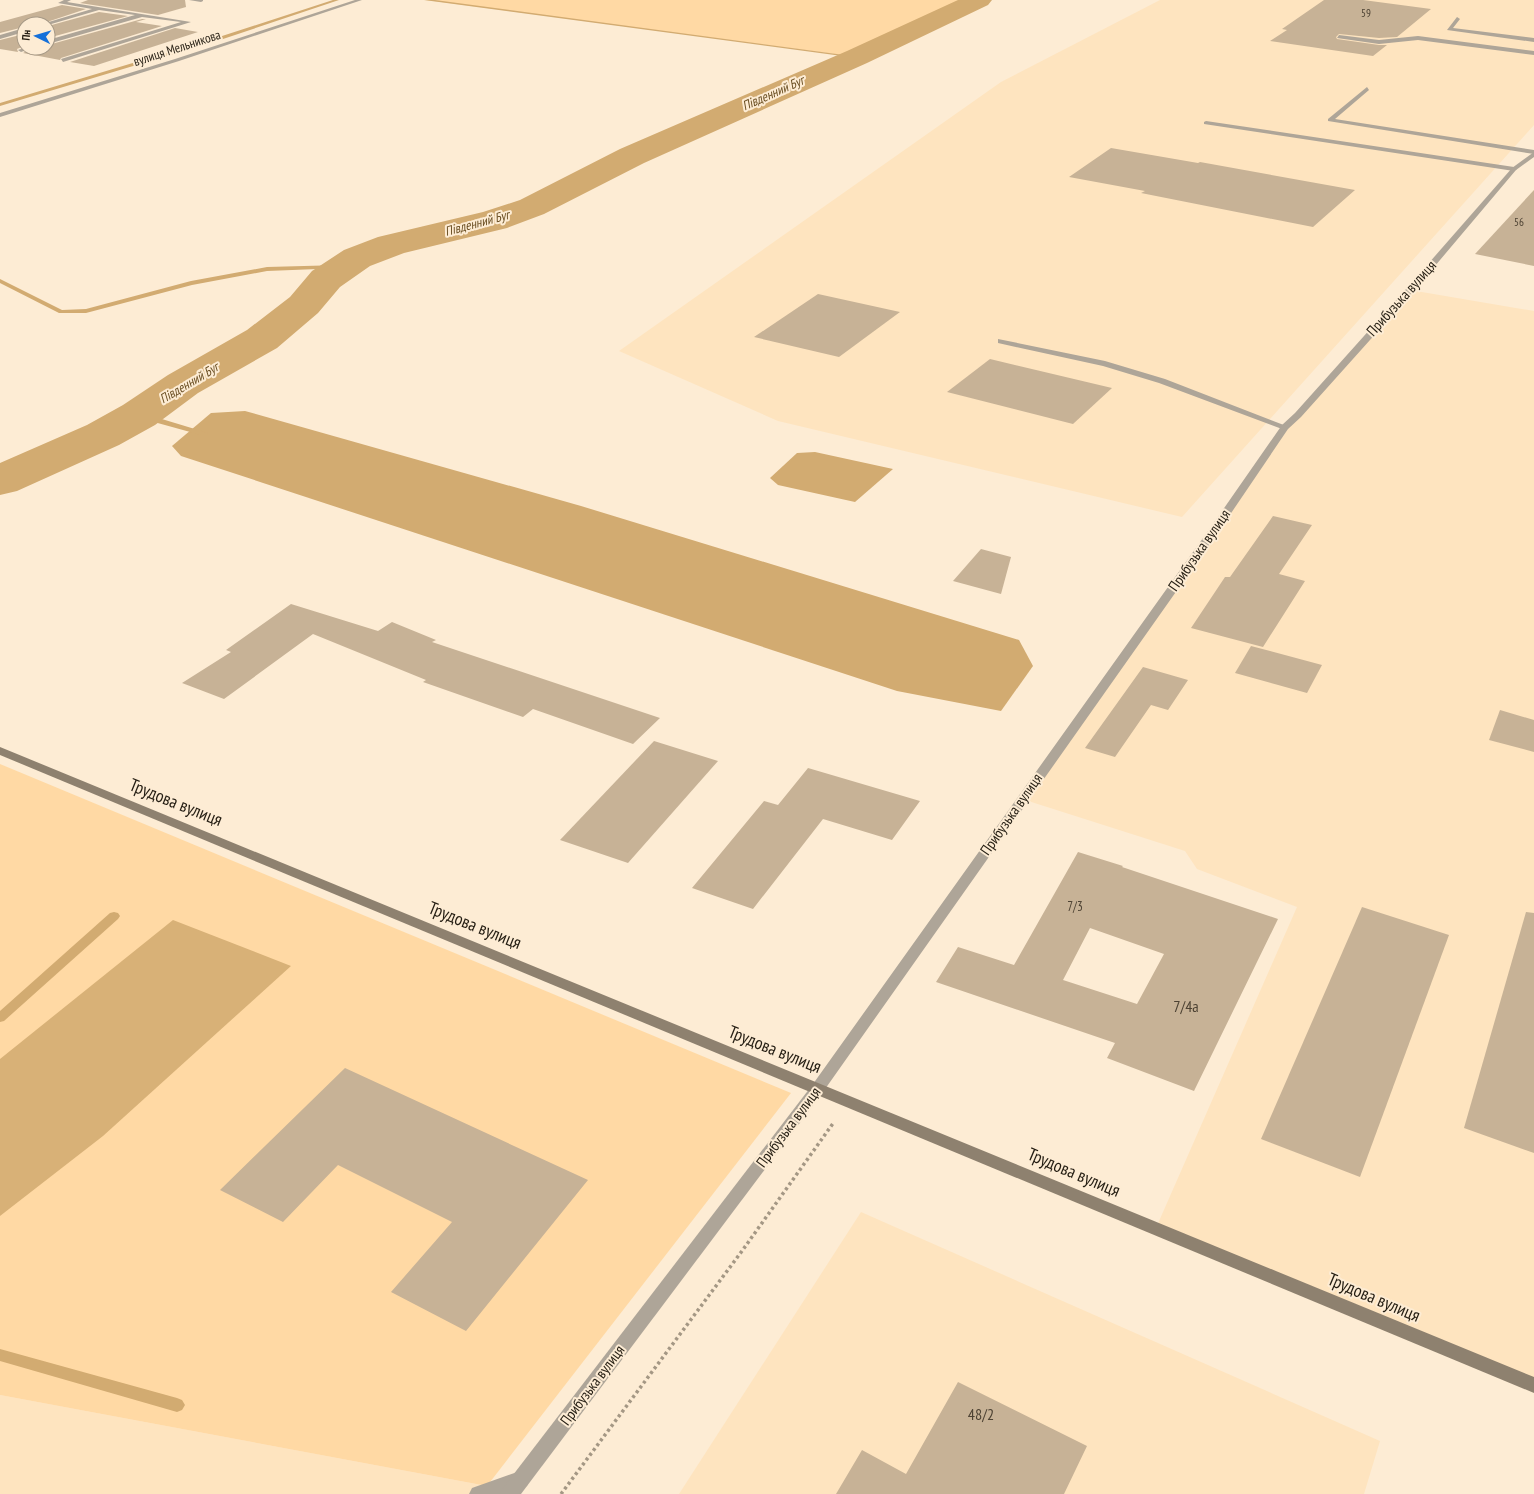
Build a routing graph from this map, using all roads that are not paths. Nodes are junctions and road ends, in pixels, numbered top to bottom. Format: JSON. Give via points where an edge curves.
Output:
{"nodes":[{"id":1,"x":69,"y":0,"type":"edge"},
{"id":2,"x":191,"y":0,"type":"edge"},
{"id":3,"x":360,"y":0,"type":"edge"},
{"id":4,"x":201,"y":2,"type":"dead end"},
{"id":5,"x":99,"y":8,"type":"junction"},
{"id":6,"x":142,"y":15,"type":"junction"},
{"id":7,"x":1457,"y":19,"type":"dead end"},
{"id":8,"x":56,"y":21,"type":"edge"},
{"id":9,"x":16,"y":32,"type":"edge"},
{"id":10,"x":0,"y":37,"type":"edge"},
{"id":11,"x":1339,"y":37,"type":"dead end"},
{"id":12,"x":56,"y":40,"type":"edge"},
{"id":13,"x":1534,"y":40,"type":"edge"},
{"id":14,"x":1534,"y":53,"type":"edge"},
{"id":15,"x":63,"y":60,"type":"dead end"},
{"id":16,"x":1367,"y":89,"type":"dead end"},
{"id":17,"x":0,"y":115,"type":"edge"},
{"id":18,"x":1206,"y":123,"type":"dead end"},
{"id":19,"x":1534,"y":153,"type":"edge"},
{"id":20,"x":1514,"y":169,"type":"junction"},
{"id":21,"x":1002,"y":341,"type":"dead end"},
{"id":22,"x":1285,"y":427,"type":"junction"},
{"id":23,"x":0,"y":751,"type":"edge"},
{"id":24,"x":818,"y":1088,"type":"junction"},
{"id":25,"x":1534,"y":1385,"type":"edge"},
{"id":26,"x":515,"y":1487,"type":"edge"},
{"id":27,"x":479,"y":1494,"type":"edge"}],
"edges":[{"from":1,"to":5,"type":"street","via":[[60,3]]},
{"from":2,"to":4,"type":"street"},
{"from":3,"to":17,"type":"street","name":"вулиця Мельникова"},
{"from":5,"to":6,"type":"street"},
{"from":5,"to":8,"type":"street"},
{"from":6,"to":12,"type":"street"},
{"from":6,"to":15,"type":"street","via":[[188,22]]},
{"from":7,"to":13,"type":"street","via":[[1448,29]]},
{"from":9,"to":10,"type":"street"},
{"from":11,"to":14,"type":"street","via":[[1379,42],[1418,38]]},
{"from":16,"to":19,"type":"street","via":[[1330,120]]},
{"from":18,"to":20,"type":"street"},
{"from":19,"to":20,"type":"street","name":"Прибузька вулиця"},
{"from":20,"to":22,"type":"street","name":"Прибузька вулиця","via":[[1410,290]]},
{"from":21,"to":22,"type":"street","via":[[1105,364],[1155,379]]},
{"from":22,"to":24,"type":"street","name":"Прибузька вулиця"},
{"from":23,"to":24,"type":"main road","name":"Трудова вулиця"},
{"from":24,"to":25,"type":"main road","name":"Трудова вулиця"},
{"from":24,"to":26,"type":"street","name":"Прибузька вулиця"},
{"from":26,"to":27,"type":"street"}]}
